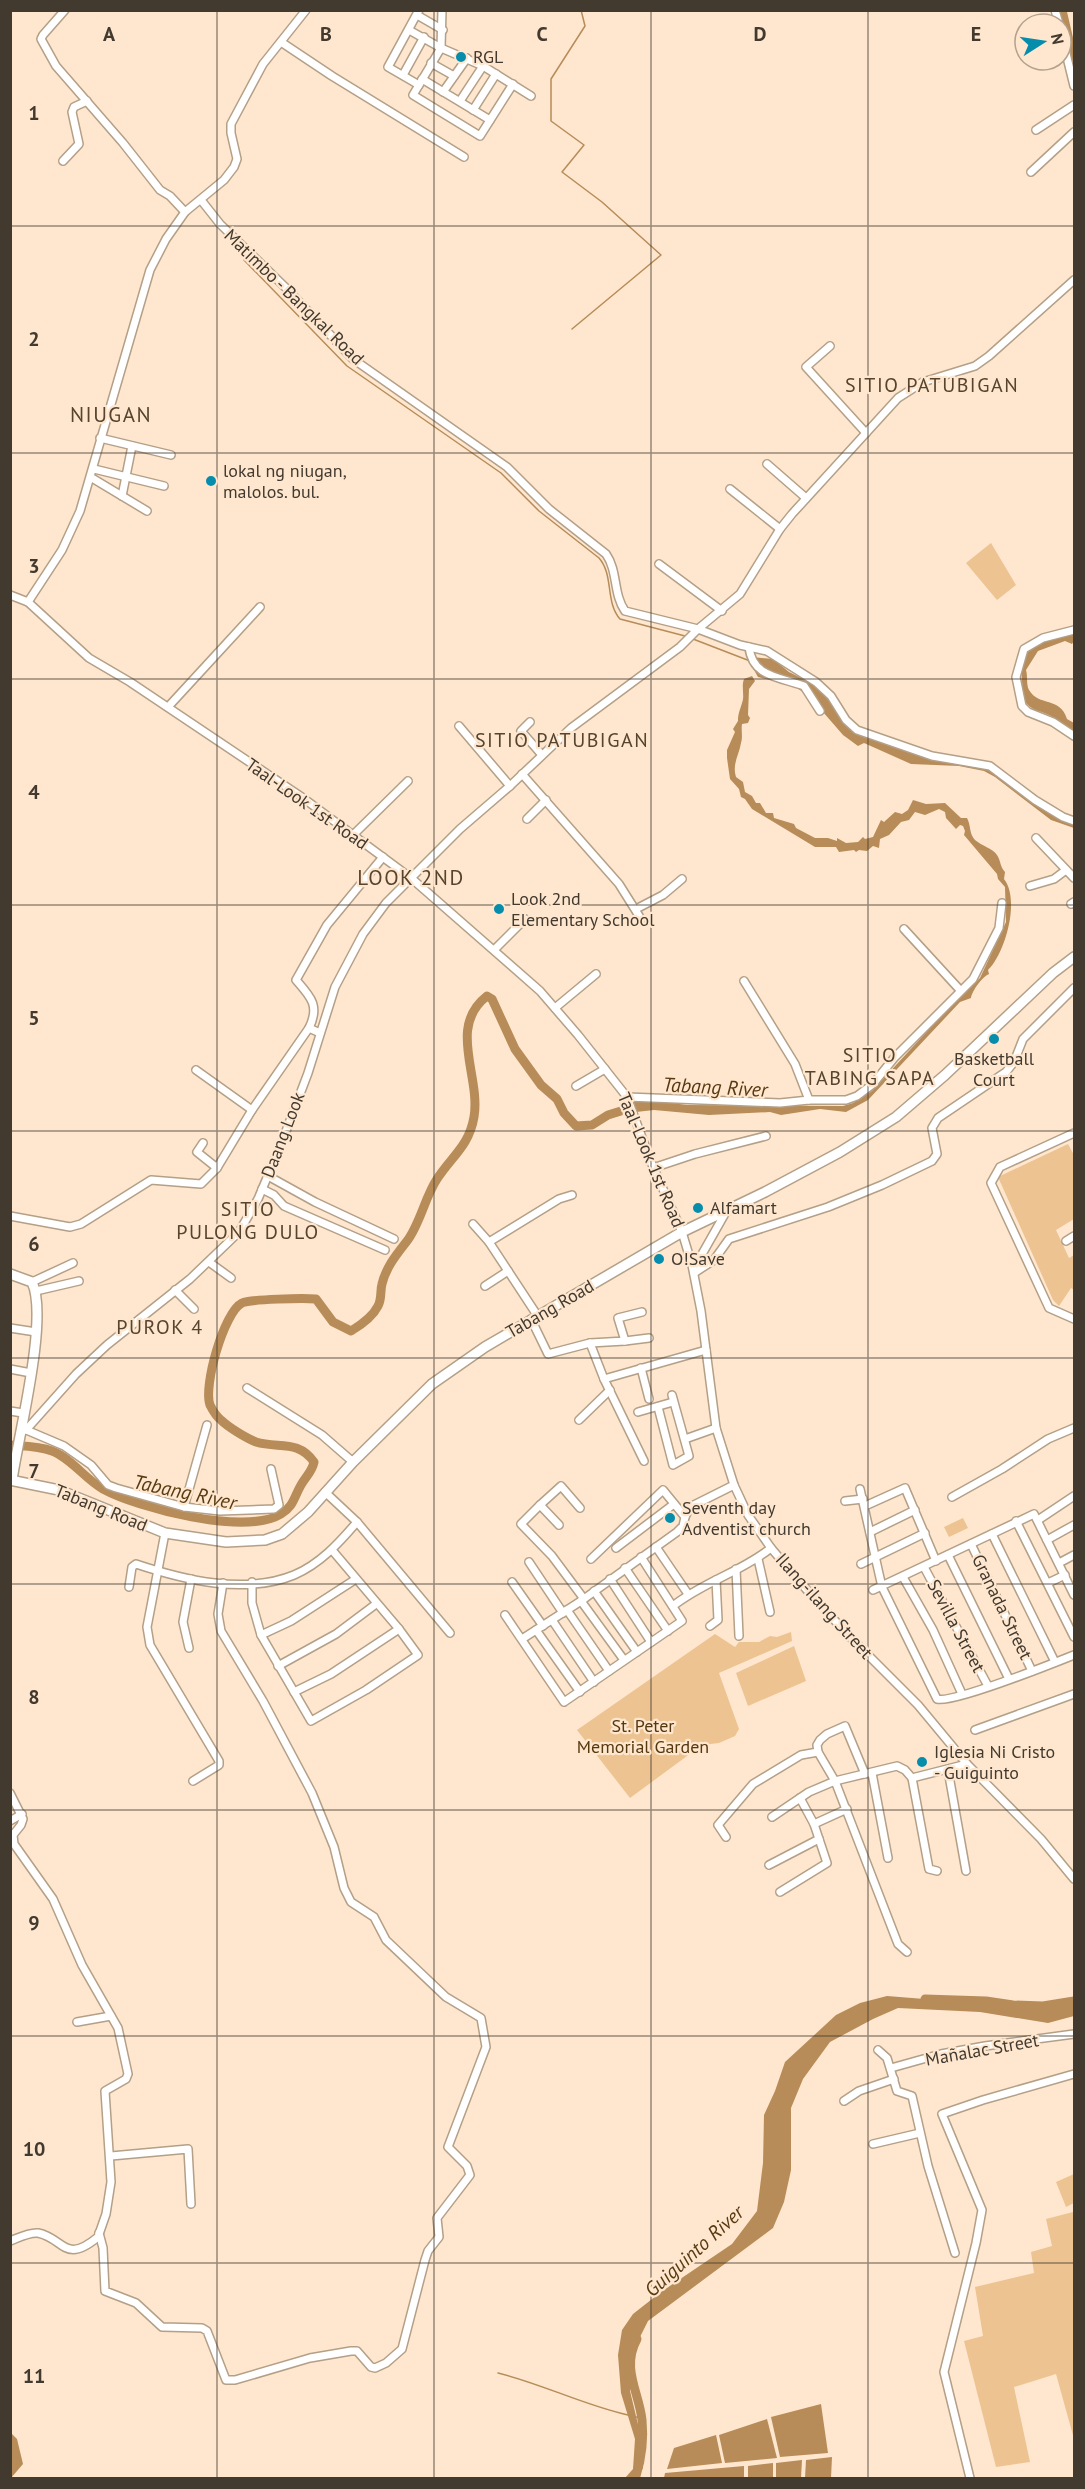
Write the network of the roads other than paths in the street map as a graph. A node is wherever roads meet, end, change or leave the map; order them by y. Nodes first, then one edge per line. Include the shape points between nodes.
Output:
1 (64, 10) edge
2 (306, 10) edge
3 (442, 10) edge
4 (418, 13) edge
5 (409, 30) junction
6 (443, 30) junction
7 (424, 37) junction
8 (281, 42) junction
9 (441, 48) junction
10 (467, 58) junction
11 (430, 63) junction
12 (483, 66) junction
13 (496, 74) junction
14 (403, 75) junction
15 (454, 76) junction
16 (420, 82) junction
17 (513, 84) junction
18 (443, 92) junction
19 (531, 96) dead end
20 (87, 101) junction
21 (460, 101) junction
22 (1074, 105) edge
23 (473, 110) junction
24 (490, 120) junction
25 (1036, 130) dead end
26 (1074, 132) edge
27 (464, 157) dead end
28 (63, 161) dead end
29 (1031, 172) dead end
30 (201, 200) junction
31 (185, 212) junction
32 (1074, 280) edge
33 (830, 346) dead end
34 (866, 433) junction
35 (100, 438) junction
36 (132, 446) junction
37 (171, 455) dead end
38 (767, 464) dead end
39 (94, 469) junction
40 (127, 477) junction
41 (92, 478) junction
42 (164, 486) dead end
43 (730, 489) dead end
44 (122, 496) junction
45 (806, 498) junction
46 (147, 511) dead end
47 (780, 529) junction
48 (659, 564) dead end
49 (10, 595) edge
50 (28, 602) junction
51 (260, 608) dead end
52 (722, 611) junction
53 (697, 630) junction
54 (1074, 630) edge
55 (749, 648) junction
56 (168, 707) junction
57 (820, 711) dead end
58 (530, 722) dead end
59 (459, 726) dead end
60 (1074, 736) edge
61 (542, 755) junction
62 (522, 774) junction
63 (408, 781) dead end
64 (510, 786) junction
65 (546, 800) junction
66 (527, 819) dead end
67 (1074, 821) edge
68 (352, 836) junction
69 (1036, 838) dead end
70 (383, 857) junction
71 (1066, 870) junction
72 (411, 878) junction
73 (1074, 878) edge
74 (682, 879) dead end
75 (1030, 886) dead end
76 (1002, 903) dead end
77 (636, 909) junction
78 (525, 919) dead end
79 (641, 919) dead end
80 (904, 929) dead end
81 (495, 949) junction
82 (1074, 957) edge
83 (596, 974) dead end
84 (744, 981) dead end
85 (1074, 988) edge
86 (960, 990) junction
87 (555, 1008) junction
88 (309, 1028) junction
89 (320, 1033) junction
90 (605, 1069) junction
91 (196, 1070) dead end
92 (576, 1086) dead end
93 (629, 1099) junction
94 (809, 1100) junction
95 (252, 1110) junction
96 (1074, 1133) edge
97 (766, 1136) dead end
98 (203, 1143) dead end
99 (217, 1168) junction
100 (653, 1168) junction
101 (268, 1176) junction
102 (262, 1190) junction
103 (572, 1196) dead end
104 (727, 1209) junction
105 (10, 1216) edge
106 (473, 1224) dead end
107 (682, 1232) junction
108 (1074, 1236) edge
109 (394, 1239) dead end
110 (1066, 1241) dead end
111 (489, 1242) junction
112 (385, 1250) dead end
113 (209, 1262) junction
114 (73, 1263) dead end
115 (693, 1269) junction
116 (508, 1271) junction
117 (10, 1274) edge
118 (231, 1278) dead end
119 (79, 1281) dead end
120 (485, 1286) dead end
121 (34, 1287) junction
122 (176, 1290) junction
123 (194, 1309) dead end
124 (642, 1312) dead end
125 (534, 1317) junction
126 (1074, 1319) edge
127 (10, 1328) edge
128 (36, 1332) junction
129 (648, 1338) dead end
130 (625, 1341) junction
131 (590, 1343) junction
132 (706, 1350) junction
133 (641, 1368) junction
134 (10, 1369) edge
135 (31, 1373) junction
136 (604, 1379) junction
137 (247, 1388) dead end
138 (610, 1390) junction
139 (649, 1399) dead end
140 (658, 1407) junction
141 (10, 1411) edge
142 (638, 1412) dead end
143 (23, 1413) junction
144 (579, 1420) dead end
145 (207, 1425) dead end
146 (716, 1428) junction
147 (1074, 1428) edge
148 (23, 1429) junction
149 (685, 1439) junction
150 (644, 1461) dead end
151 (353, 1462) junction
152 (271, 1469) dead end
153 (11, 1480) edge
154 (734, 1485) junction
155 (860, 1489) dead end
156 (325, 1492) junction
157 (1074, 1496) edge
158 (951, 1497) dead end
159 (845, 1501) dead end
160 (864, 1502) junction
161 (674, 1504) junction
162 (540, 1505) junction
163 (184, 1507) junction
164 (580, 1508) dead end
165 (915, 1510) junction
166 (685, 1517) junction
167 (1038, 1520) junction
168 (1016, 1521) junction
169 (357, 1522) junction
170 (559, 1525) dead end
171 (1074, 1525) edge
172 (870, 1532) junction
173 (165, 1533) junction
174 (925, 1533) junction
175 (992, 1534) junction
176 (1047, 1540) junction
177 (971, 1544) junction
178 (656, 1547) junction
179 (616, 1548) dead end
180 (771, 1548) junction
181 (332, 1550) junction
182 (948, 1555) junction
183 (1074, 1555) edge
184 (641, 1557) junction
185 (875, 1557) junction
186 (591, 1559) dead end
187 (758, 1559) junction
188 (936, 1561) junction
189 (529, 1562) dead end
190 (1059, 1563) junction
191 (861, 1564) dead end
192 (924, 1567) junction
193 (625, 1568) junction
194 (736, 1569) junction
195 (157, 1571) junction
196 (1065, 1575) junction
197 (903, 1577) junction
198 (191, 1579) junction
199 (356, 1579) junction
200 (610, 1579) junction
201 (716, 1580) junction
202 (252, 1582) junction
203 (512, 1582) dead end
204 (223, 1583) junction
205 (1048, 1583) junction
206 (129, 1587) dead end
207 (882, 1587) junction
208 (873, 1590) dead end
209 (594, 1591) junction
210 (688, 1594) junction
211 (1074, 1595) edge
212 (583, 1600) junction
213 (376, 1604) junction
214 (673, 1606) junction
215 (565, 1612) junction
216 (770, 1612) dead end
217 (505, 1615) dead end
218 (552, 1620) junction
219 (543, 1626) junction
220 (710, 1626) dead end
221 (399, 1629) junction
222 (536, 1630) junction
223 (668, 1631) junction
224 (450, 1633) dead end
225 (261, 1635) junction
226 (739, 1636) dead end
227 (1074, 1637) edge
228 (522, 1639) junction
229 (651, 1642) junction
230 (189, 1648) dead end
231 (637, 1652) junction
232 (1074, 1655) edge
233 (624, 1660) junction
234 (1055, 1662) junction
235 (278, 1666) junction
236 (609, 1671) junction
237 (1032, 1671) junction
238 (1009, 1679) junction
239 (594, 1682) junction
240 (988, 1686) junction
241 (294, 1692) junction
242 (580, 1692) junction
243 (962, 1694) junction
244 (1074, 1694) edge
245 (975, 1730) dead end
246 (818, 1752) junction
247 (967, 1764) junction
248 (948, 1770) junction
249 (869, 1773) junction
250 (912, 1778) junction
251 (193, 1781) dead end
252 (835, 1781) junction
253 (10, 1793) edge
254 (800, 1798) junction
255 (847, 1809) junction
256 (22, 1814) junction
257 (772, 1817) dead end
258 (10, 1821) edge
259 (814, 1824) junction
260 (726, 1837) dead end
261 (819, 1839) junction
262 (888, 1858) dead end
263 (769, 1865) dead end
264 (937, 1871) dead end
265 (966, 1871) dead end
266 (1074, 1879) edge
267 (780, 1892) dead end
268 (907, 1952) dead end
269 (111, 2016) junction
270 (76, 2022) dead end
271 (1074, 2034) edge
272 (878, 2050) dead end
273 (891, 2068) junction
274 (1074, 2074) edge
275 (894, 2079) junction
276 (843, 2101) dead end
277 (920, 2133) junction
278 (873, 2144) dead end
279 (111, 2156) junction
280 (191, 2204) dead end
281 (99, 2233) junction
282 (10, 2241) edge
283 (955, 2253) dead end
284 (970, 2478) edge

1 - 20 street via 41,39 56,66
2 - 8 street
3 - 6 street
4 - 5 street
4 - 6 street
5 - 7 street
5 - 14 street via 388,67
6 - 9 street
7 - 9 street
7 - 14 street
8 - 27 street
8 - 30 street via 263,64 231,124 237,159 234,167
9 - 10 street
9 - 11 street
10 - 12 street
10 - 15 street
11 - 15 street
11 - 16 street
12 - 13 street
12 - 21 street
13 - 17 street
13 - 23 street
14 - 16 street
15 - 18 street
16 - 18 street
16 - 24 street via 413,94 480,136
17 - 19 street
17 - 24 street
18 - 21 street
20 - 28 street via 74,107 79,144
20 - 31 street via 160,190
21 - 23 street
22 - 25 street
23 - 24 street
26 - 29 street
30 - 31 street
30 - 53 street, Matimbo - Bangkal Road via 353,359 507,467 549,509 606,554 613,563 625,611
31 - 35 street via 150,270
32 - 34 street via 989,356 975,366 923,382 910,390
33 - 34 street via 806,367
34 - 45 street
35 - 36 street
35 - 39 street
36 - 37 street
36 - 40 street
38 - 45 street
39 - 40 street
39 - 41 street
40 - 42 street
40 - 44 street
41 - 44 street
41 - 50 street via 62,550
43 - 47 street
44 - 46 street
45 - 47 street
47 - 52 street via 740,594
48 - 52 street
49 - 50 street, Taal-Look 1st Road
50 - 56 street, Taal-Look 1st Road via 89,658
51 - 56 street
52 - 53 street
53 - 55 street
53 - 61 street, Daang Look
54 - 60 street via 1043,638 1024,649 1016,677 1022,706
55 - 57 street via 755,667 804,686
55 - 67 street via 781,657 816,682 857,730 932,756 990,766 1035,800
56 - 68 street, Taal-Look 1st Road
58 - 61 street via 521,731
59 - 64 street
61 - 62 street, Daang Look
62 - 64 street, Daang Look
62 - 65 street
63 - 68 street
64 - 72 street, Daang Look
65 - 66 street
65 - 77 street
68 - 70 street, Taal-Look 1st Road
69 - 71 street
70 - 72 street, Taal-Look 1st Road
70 - 88 street via 327,925 296,981 314,1005
71 - 73 street
71 - 75 street via 1054,879
72 - 81 street, Taal-Look 1st Road
72 - 89 street, Daang Look via 363,934 335,987
74 - 77 street via 663,895
76 - 86 street via 993,942 973,979
77 - 79 street
78 - 81 street
80 - 86 street
81 - 87 street, Taal-Look 1st Road
82 - 104 main road, Tabang Road via 896,1117 840,1152
83 - 87 street
84 - 94 street via 795,1064
85 - 115 street via 1023,1039 1006,1072 938,1118 932,1128 936,1154 932,1161 828,1207 729,1239 714,1260
86 - 94 street via 873,1084 857,1096 846,1100
87 - 90 street, Taal-Look 1st Road
88 - 89 street
88 - 95 street
89 - 101 street, Daang Look
90 - 92 street
90 - 93 street, Taal-Look 1st Road
91 - 95 street
93 - 94 street via 780,1103
93 - 100 street, Taal-Look 1st Road
95 - 99 street
96 - 126 street via 1000,1167 992,1183 1049,1308
97 - 100 street
98 - 99 street via 197,1152
99 - 105 street via 201,1184 151,1180 70,1227
100 - 107 street, Taal-Look 1st Road
101 - 102 street, Daang Look
101 - 109 street
102 - 112 street via 274,1195 284,1206
102 - 113 street, Daang Look via 239,1232
103 - 111 street via 560,1199
104 - 107 main road, Tabang Road
104 - 115 street
106 - 111 street
107 - 115 street, Taal-Look 1st Road
107 - 125 main road, Tabang Road
108 - 110 street
111 - 116 street
113 - 118 street
113 - 122 street, Daang Look
114 - 121 street
115 - 132 street, Ilang-ilang Street
116 - 120 street
116 - 125 street
117 - 121 main road
119 - 121 street
121 - 128 main road
122 - 123 street
122 - 148 street, Daang Look via 91,1359
124 - 130 street via 618,1318
125 - 131 street via 548,1354
125 - 151 main road, Tabang Road via 426,1388
127 - 128 street
128 - 135 main road
129 - 130 street
130 - 131 street
131 - 136 street
132 - 133 street
132 - 146 street, Ilang-ilang Street
133 - 136 street
133 - 139 street
134 - 135 street
135 - 143 main road
136 - 138 street
137 - 151 street via 322,1435
138 - 144 street
138 - 150 street
140 - 142 street
140 - 149 street via 673,1399
140 - 149 street via 673,1465 689,1456
141 - 143 street
143 - 148 main road
145 - 163 street
146 - 149 street
146 - 154 street, Ilang-ilang Street
147 - 158 street via 1048,1439
148 - 153 main road
148 - 163 street via 64,1446 91,1465 108,1485
151 - 156 main road, Tabang Road
152 - 163 street via 279,1504 274,1509 220,1511
153 - 173 main road, Tabang Road via 59,1490
154 - 166 street via 690,1507
154 - 180 street, Ilang-ilang Street via 748,1515
155 - 160 street
156 - 169 street
156 - 173 main road, Tabang Road via 296,1524 265,1539 226,1542
157 - 167 street
159 - 160 street
160 - 165 street via 905,1488
160 - 172 street
161 - 166 street
161 - 179 street
161 - 186 street via 663,1490
162 - 164 street via 563,1484
162 - 170 street
162 - 212 street via 521,1524 552,1556
165 - 172 street
165 - 174 street
166 - 178 street via 683,1526
167 - 168 street via 1034,1514
167 - 176 street
168 - 175 street
168 - 205 street
169 - 181 street
169 - 224 street
171 - 176 street
172 - 185 street
173 - 195 street
174 - 185 street
174 - 188 street
175 - 177 street
175 - 234 street
176 - 190 street
177 - 182 street
177 - 237 street, Granada Street
178 - 184 street
178 - 210 street
180 - 187 street
180 - 247 street, Ilang-ilang Street via 849,1636 918,1705
181 - 199 street
181 - 202 street via 293,1575
182 - 188 street
182 - 238 street
183 - 190 street
184 - 193 street
184 - 214 street
185 - 191 street
185 - 207 street
187 - 194 street
187 - 216 street
188 - 192 street
189 - 215 street
190 - 196 street
192 - 197 street
192 - 240 street, Sevilla Street
193 - 200 street
193 - 223 street
194 - 201 street
194 - 226 street
195 - 198 street
195 - 206 street via 134,1565
195 - 251 street via 147,1627 150,1645 219,1761 219,1765
196 - 205 street
196 - 211 street
197 - 207 street
197 - 243 street
198 - 204 street
198 - 230 street via 183,1622
199 - 213 street
199 - 225 street via 291,1621
200 - 209 street
200 - 229 street
201 - 210 street
201 - 220 street via 718,1620
202 - 204 street
202 - 225 street via 252,1603
203 - 219 street
204 - 281 street via 221,1631 312,1793 351,1902 374,1917 386,1940 446,1997 481,2018 486,2048 448,2147 467,2166 470,2175 437,2218 439,2237 424,2260 402,2349 376,2368 357,2351 351,2351 226,2380 207,2331 162,2327 136,2303 105,2291 104,2248
205 - 227 street
207 - 208 street
207 - 243 street via 937,1699
209 - 212 street
209 - 231 street
210 - 214 street
212 - 215 street
212 - 233 street
213 - 221 street
213 - 235 street via 336,1634
214 - 223 street via 682,1621
215 - 218 street
215 - 236 street
217 - 228 street
218 - 219 street
218 - 239 street
219 - 222 street
221 - 241 street via 331,1674
221 - 241 street via 418,1655 348,1701 311,1721
222 - 228 street
222 - 242 street
223 - 229 street
225 - 235 street
228 - 242 street via 564,1702
229 - 231 street
231 - 233 street
232 - 234 street
233 - 236 street
234 - 237 street
235 - 241 street
236 - 239 street
237 - 238 street
238 - 240 street
239 - 242 street
240 - 243 street
244 - 245 street
246 - 249 street via 820,1740 845,1726
246 - 252 street
246 - 260 street via 801,1755 748,1787 718,1825
247 - 248 street
247 - 266 street, Ilang-ilang Street via 1041,1839
248 - 250 street
248 - 265 street
249 - 250 street via 897,1766
249 - 252 street
249 - 262 street
250 - 264 street via 928,1869
252 - 254 street
252 - 255 street
253 - 256 street
254 - 257 street
254 - 259 street
255 - 259 street
255 - 268 street via 898,1944
256 - 258 street
256 - 269 street via 22,1822 13,1835 14,1844 53,1899 82,1965
259 - 261 street
261 - 263 street
261 - 267 street via 827,1865
269 - 270 street
269 - 279 street via 118,2028 128,2074 105,2091
271 - 273 street, Mañalac Street via 941,2054
272 - 273 street
273 - 275 street
274 - 284 street via 942,2114 982,2210 944,2372
275 - 276 street
275 - 277 street via 897,2091 912,2096
277 - 278 street
277 - 283 street
279 - 280 street via 188,2150
279 - 281 street via 109,2200
281 - 282 street via 96,2239 70,2250 39,2234

